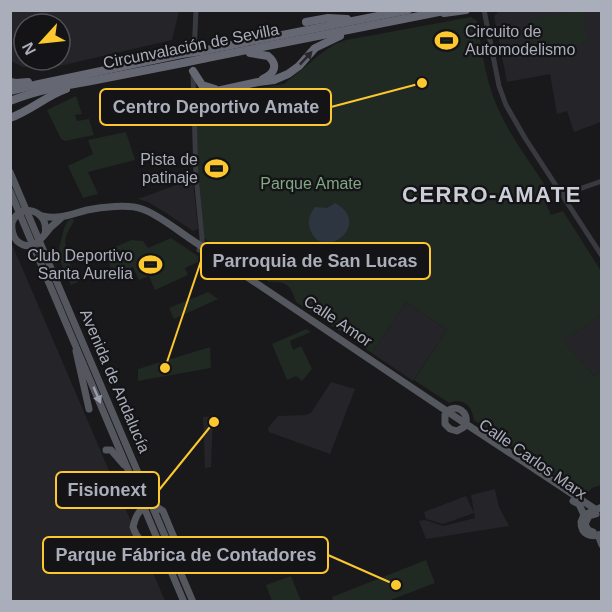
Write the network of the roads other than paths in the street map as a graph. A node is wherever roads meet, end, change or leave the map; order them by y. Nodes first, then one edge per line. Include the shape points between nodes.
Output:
1 (196, 10) edge
2 (408, 10) edge
3 (450, 10) edge
4 (466, 10) edge
5 (484, 10) edge
6 (432, 14) junction
7 (363, 19) junction
8 (306, 22) dead end
9 (354, 29) junction
10 (234, 52) junction
11 (199, 55) junction
12 (182, 59) junction
13 (120, 66) junction
14 (193, 71) joint
15 (89, 81) junction
16 (10, 82) edge
17 (258, 82) junction
18 (198, 89) junction
19 (10, 91) edge
20 (10, 101) edge
21 (194, 106) joint
22 (10, 120) edge
23 (10, 172) edge
24 (602, 181) edge
25 (10, 191) edge
26 (562, 195) junction
27 (23, 212) junction
28 (42, 216) junction
29 (61, 218) junction
30 (45, 234) junction
31 (37, 243) junction
32 (200, 248) junction
33 (602, 256) edge
34 (72, 334) junction
35 (89, 409) dead end
36 (446, 413) junction
37 (465, 426) junction
38 (106, 450) dead end
39 (130, 473) junction
40 (152, 504) junction
41 (144, 506) junction
42 (599, 509) edge
43 (584, 515) junction
44 (600, 533) edge
45 (169, 543) junction
46 (602, 545) edge
47 (161, 546) junction
48 (184, 602) edge
49 (193, 602) edge

1 - 11 street
2 - 7 highway, Circunvalación de Sevilla
3 - 6 highway, Circunvalación de Sevilla
4 - 6 highway
5 - 26 street via 503,98
6 - 9 highway, Circunvalación de Sevilla
7 - 8 highway
7 - 11 highway, Circunvalación de Sevilla
9 - 10 highway, Circunvalación de Sevilla
17 -> 9 highway via 288,74 315,48
10 - 11 highway, Circunvalación de Sevilla
10 - 17 highway via 258,53 272,59 275,67 271,75
11 - 12 highway, Circunvalación de Sevilla, bridge
11 - 14 street
12 - 13 highway, Circunvalación de Sevilla
12 - 15 highway, Circunvalación de Sevilla
13 - 16 highway via 26,83
13 - 19 highway, Circunvalación de Sevilla
14 - 18 highway
15 - 20 highway, Circunvalación de Sevilla
15 - 22 highway via 57,92
17 - 18 highway
18 - 21 highway
21 - 32 street
23 - 27 main road, Avenida de Andalucía
24 - 26 street
25 - 27 main road, Avenida de Andalucía
26 - 33 street
27 - 28 main road, Calle Amor
27 - 31 main road, Avenida de Andalucía
27 - 31 main road via 12,222 12,231 23,244
28 - 29 main road, Calle Amor
28 - 30 main road
29 - 30 main road, Calle Amor
29 - 32 main road, Calle Amor via 96,208 125,206
30 - 31 main road, Calle Amor
31 - 34 main road, Avenida de Andalucía
31 - 40 main road, Avenida de Andalucía
32 - 36 main road, Calle Amor
34 - 35 main road
34 -> 39 main road, Avenida de Andalucía
36 - 37 main road, Calle Amor
36 - 37 main road via 454,408 462,410
37 - 42 main road, Calle Carlos Marx
37 - 43 main road, Calle Carlos Marx via 579,504
38 - 39 main road via 117,455
39 - 41 main road, Avenida de Andalucía
40 - 41 main road
40 - 45 main road, Avenida de Andalucía via 164,514 175,540
41 - 47 main road, Avenida de Andalucía
41 - 47 main road via 135,518 135,533 143,544
42 - 43 main road
42 - 44 main road via 585,524 591,532
43 - 44 main road, Calle Carlos Marx via 583,531 590,536
44 - 46 main road
45 - 47 main road
45 - 49 main road
47 - 48 main road, Avenida de Andalucía

